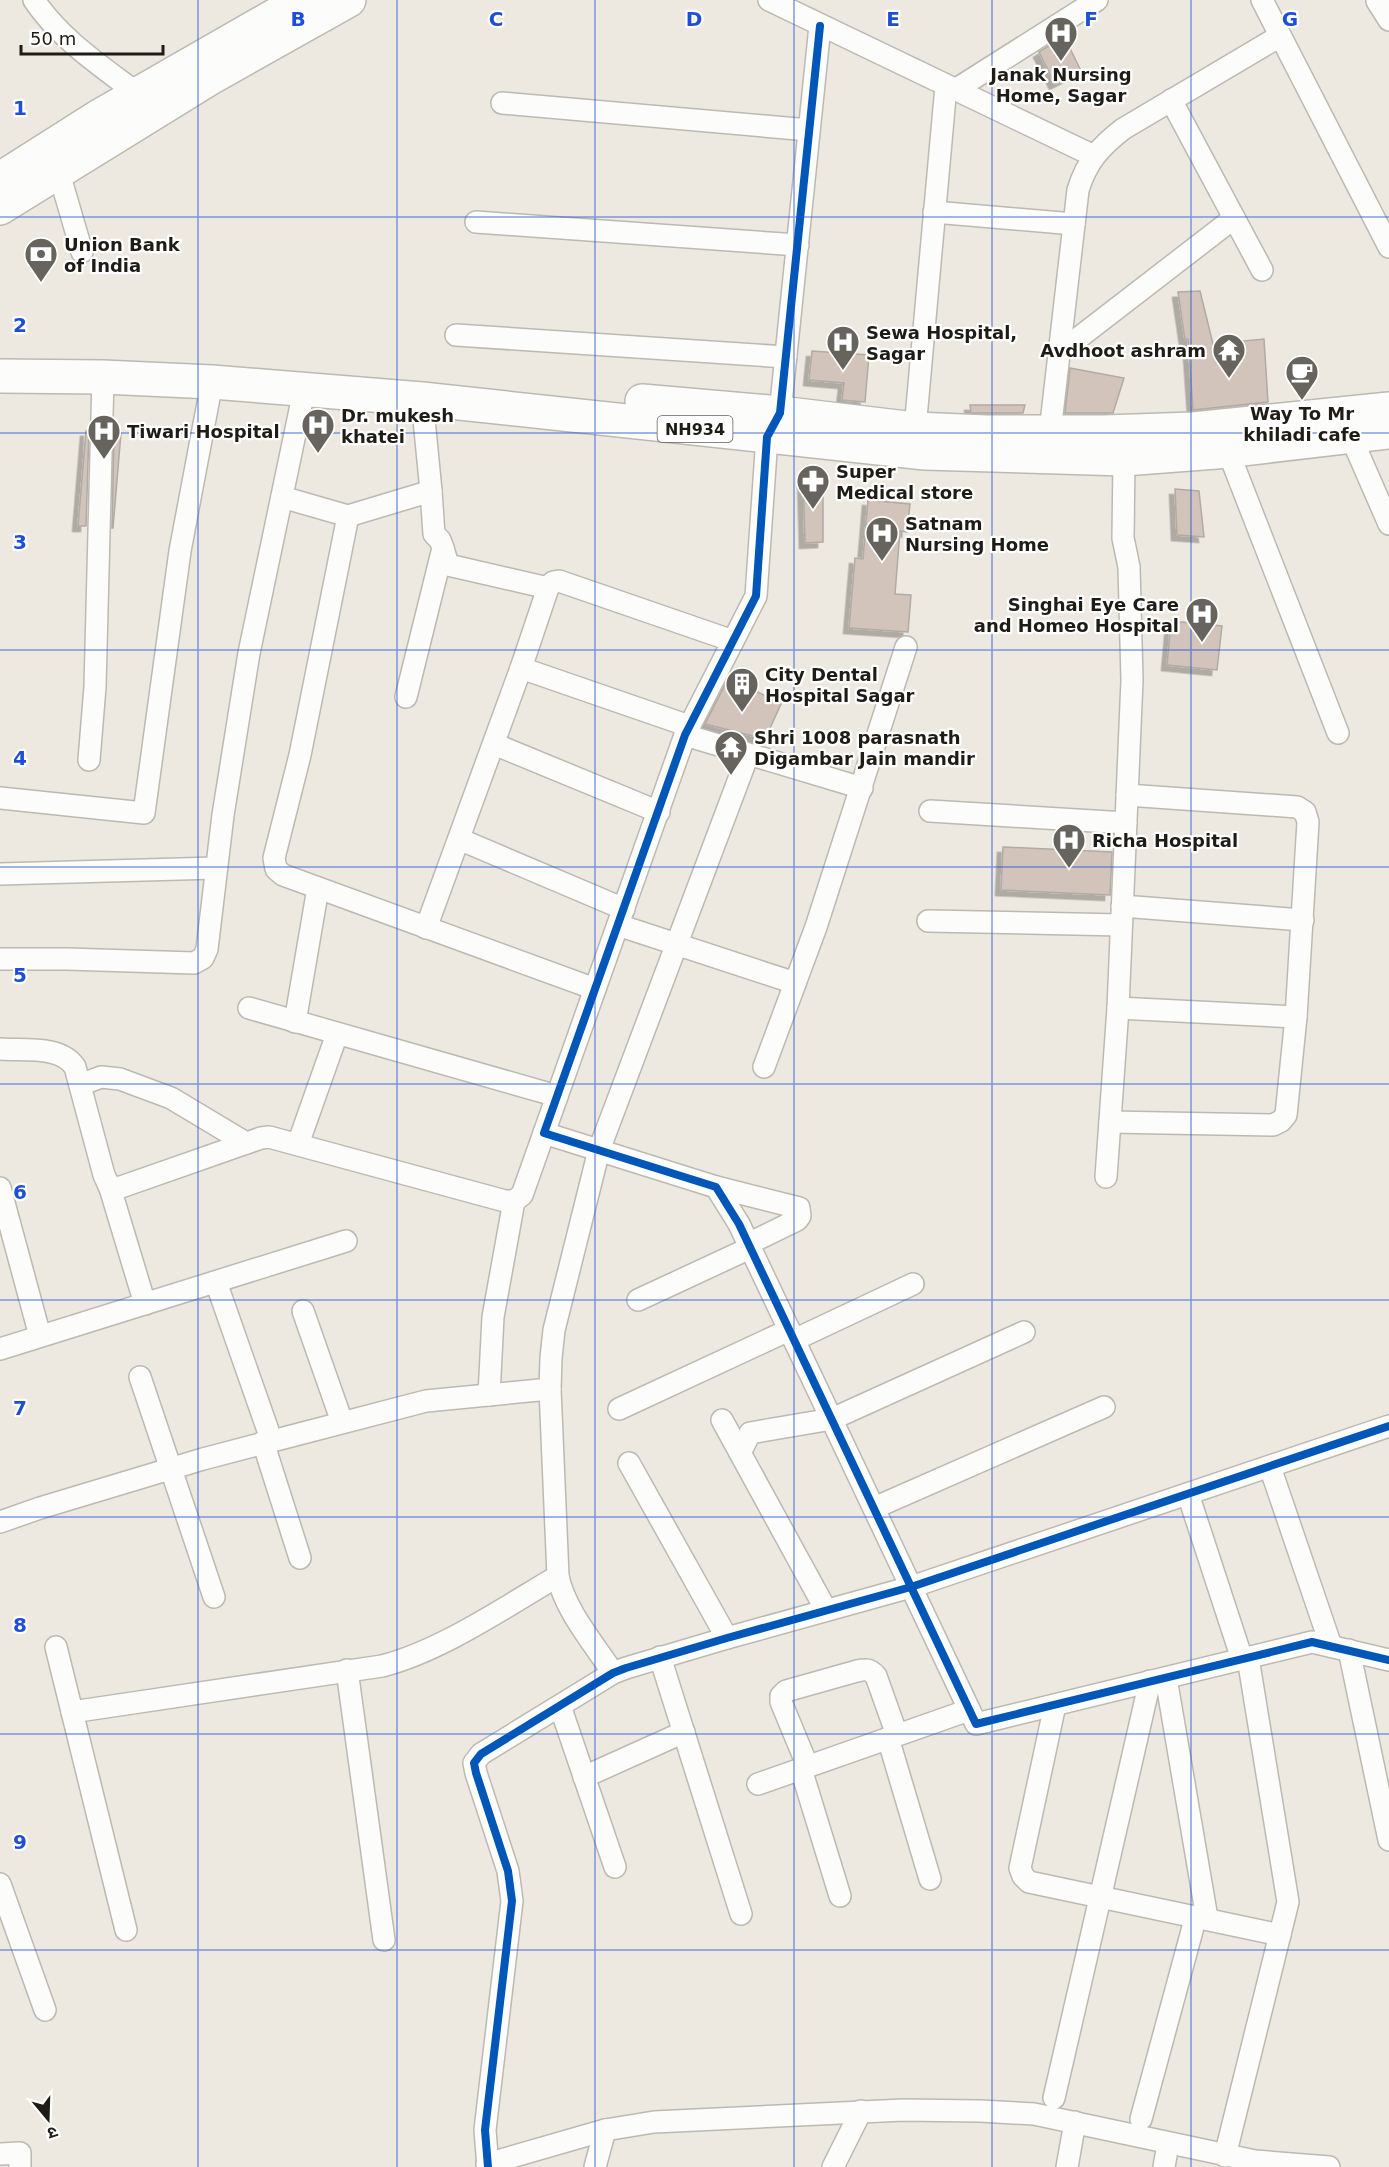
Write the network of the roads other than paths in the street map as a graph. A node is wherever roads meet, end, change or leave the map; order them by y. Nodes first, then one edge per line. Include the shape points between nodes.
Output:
1 (34, 0) edge
2 (302, 0) edge
3 (349, 0) edge
4 (769, 0) edge
5 (1097, 0) edge
6 (1262, 0) edge
7 (1377, 1) edge
8 (1389, 20) edge
9 (820, 26) junction
10 (1280, 36) junction
11 (950, 88) junction
12 (138, 94) junction
13 (1171, 100) junction
14 (502, 103) dead end
15 (809, 130) junction
16 (1094, 156) junction
17 (59, 173) junction
18 (0, 179) edge
19 (0, 208) edge
20 (934, 212) junction
21 (1234, 218) junction
22 (476, 222) dead end
23 (1074, 224) junction
24 (798, 245) junction
25 (1389, 247) edge
26 (82, 252) dead end
27 (1262, 270) dead end
28 (456, 335) dead end
29 (1059, 353) junction
30 (786, 357) junction
31 (0, 358) edge
32 (0, 376) edge
33 (103, 377) junction
34 (212, 382) junction
35 (304, 391) junction
36 (422, 399) junction
37 (1389, 409) edge
38 (774, 425) junction
39 (915, 429) junction
40 (1050, 432) junction
41 (1389, 432) edge
42 (1351, 436) junction
43 (1228, 451) junction
44 (1124, 459) junction
45 (431, 491) junction
46 (282, 497) junction
47 (348, 516) junction
48 (1389, 524) edge
49 (443, 548) junction
50 (548, 588) junction
51 (733, 640) junction
52 (906, 647) dead end
53 (521, 668) junction
54 (406, 697) dead end
55 (687, 731) junction
56 (1338, 733) dead end
57 (494, 744) junction
58 (748, 755) junction
59 (89, 760) dead end
60 (862, 788) junction
61 (1127, 795) junction
62 (0, 798) edge
63 (930, 811) dead end
64 (659, 812) junction
65 (1126, 823) junction
66 (459, 839) junction
67 (216, 868) junction
68 (0, 874) edge
69 (318, 888) junction
70 (1122, 915) junction
71 (621, 917) junction
72 (1303, 920) junction
73 (928, 921) dead end
74 (426, 927) junction
75 (676, 944) junction
76 (0, 959) edge
77 (795, 983) junction
78 (595, 989) junction
79 (249, 1008) dead end
80 (1118, 1008) junction
81 (1296, 1017) junction
82 (295, 1022) junction
83 (337, 1034) junction
84 (0, 1049) edge
85 (765, 1067) dead end
86 (80, 1085) junction
87 (557, 1096) junction
88 (1110, 1122) junction
89 (544, 1132) junction
90 (246, 1143) junction
91 (298, 1144) junction
92 (599, 1150) junction
93 (1106, 1177) dead end
94 (716, 1186) junction
95 (0, 1188) edge
96 (110, 1188) junction
97 (514, 1201) junction
98 (346, 1241) dead end
99 (749, 1246) junction
100 (216, 1282) junction
101 (913, 1284) dead end
102 (638, 1300) dead end
103 (145, 1304) junction
104 (303, 1311) dead end
105 (1024, 1332) dead end
106 (792, 1335) junction
107 (40, 1336) junction
108 (0, 1349) edge
109 (140, 1377) dead end
110 (550, 1389) junction
111 (489, 1395) junction
112 (1104, 1407) dead end
113 (619, 1409) dead end
114 (832, 1419) junction
115 (722, 1420) dead end
116 (342, 1422) junction
117 (1389, 1426) edge
118 (267, 1441) junction
119 (740, 1453) junction
120 (629, 1463) dead end
121 (1270, 1467) junction
122 (170, 1468) junction
123 (1188, 1494) junction
124 (874, 1508) junction
125 (0, 1522) edge
126 (300, 1558) dead end
127 (558, 1576) junction
128 (911, 1587) junction
129 (214, 1597) dead end
130 (826, 1610) junction
131 (727, 1638) junction
132 (56, 1647) dead end
133 (1340, 1648) junction
134 (660, 1657) junction
135 (1245, 1658) junction
136 (1389, 1660) edge
137 (347, 1670) junction
138 (613, 1673) junction
139 (1158, 1679) junction
140 (1055, 1705) junction
141 (560, 1706) junction
142 (969, 1710) junction
143 (72, 1712) junction
144 (684, 1732) junction
145 (893, 1736) junction
146 (804, 1768) junction
147 (584, 1777) junction
148 (758, 1784) dead end
149 (1389, 1840) edge
150 (615, 1867) dead end
151 (930, 1879) dead end
152 (0, 1884) edge
153 (840, 1896) dead end
154 (1102, 1896) junction
155 (741, 1914) dead end
156 (1202, 1917) junction
157 (126, 1930) dead end
158 (1280, 1935) junction
159 (384, 1940) dead end
160 (45, 2010) dead end
161 (1054, 2098) dead end
162 (861, 2111) junction
163 (1141, 2119) dead end
164 (1075, 2122) junction
165 (606, 2130) junction
166 (1168, 2144) junction
167 (0, 2154) edge
168 (1225, 2156) junction
169 (488, 2165) edge
170 (20, 2167) edge
171 (595, 2167) edge
172 (833, 2167) edge
173 (1067, 2167) edge
174 (1164, 2167) edge
175 (1329, 2167) edge

1 - 12 street via 74,45
2 - 12 main road
3 - 17 main road via 212,77
4 - 9 street
5 - 11 street
6 - 10 street
7 - 8 street
9 - 11 street
9 - 15 street
10 - 13 street
10 - 25 street
11 - 16 street
11 - 20 street
12 - 18 main road
13 - 16 street via 1123,129
13 - 21 street
14 - 15 street
15 - 24 street
16 - 23 street via 1083,172
17 - 19 main road
17 - 26 street
20 - 23 street
20 - 39 street
21 - 27 street
21 - 29 street
22 - 24 street
23 - 29 street
24 - 30 street
28 - 30 street
29 - 40 street
30 - 38 street
31 - 38 main road, NH934 via 290,370
32 - 33 main road, NH934
33 - 34 main road, NH934
33 - 59 street via 95,687
34 - 35 main road, NH934
34 - 62 street via 180,551 144,813
35 - 36 main road, NH934
35 - 46 street
36 - 38 main road, NH934
36 - 45 street
37 - 40 main road, NH934 via 1193,429
38 - 39 main road, NH934
38 - 44 main road, NH934 via 925,453
38 - 51 street via 756,596
39 - 40 main road, NH934
41 - 42 main road, NH934
42 - 43 main road, NH934
42 - 48 street
43 - 44 main road, NH934
43 - 56 street
44 - 61 street via 1123,538 1129,567 1132,680
45 - 47 street
45 - 49 street via 434,534
46 - 47 street
46 - 67 street via 249,653
47 - 69 street via 300,755 274,858 276,869 283,875
49 - 50 street via 448,565
49 - 54 street
50 - 51 street via 560,581
50 - 53 street
51 - 55 street
52 - 60 street
53 - 55 street
53 - 57 street
55 - 58 street
55 - 64 street
57 - 64 street
57 - 66 street
58 - 60 street
58 - 75 street
60 - 77 street
61 - 65 street
61 - 72 street via 1297,807 1305,812 1308,822
63 - 65 street
64 - 71 street
65 - 70 street
66 - 71 street
66 - 74 street
67 - 68 street
67 - 76 street via 207,949 203,958 194,963
69 - 74 street
69 - 82 street
70 - 72 street
70 - 73 street
70 - 80 street
71 - 75 street
71 - 78 street
72 - 81 street
74 - 78 street
75 - 77 street
75 - 92 street
77 - 85 street
78 - 87 street
79 - 82 street
80 - 81 street
80 - 88 street
81 - 88 street via 1286,1115 1281,1121 1273,1125
82 - 83 street
83 - 87 street
83 - 91 street
84 - 86 street via 57,1053 69,1058
86 - 90 street via 101,1077 120,1079 171,1098
86 - 96 street
87 - 89 street
88 - 93 street
89 - 92 street
89 - 97 street via 522,1195
90 - 91 street via 269,1137
90 - 96 street
91 - 97 street
92 - 94 street
92 - 110 street via 554,1329
94 - 99 street
94 - 99 street via 799,1208 797,1220
95 - 107 street
96 - 103 street
97 - 111 street via 493,1317
98 - 100 street
99 - 102 street
99 - 106 street
100 - 103 street
100 - 118 street
101 - 106 street
103 - 107 street
104 - 116 street
105 - 114 street
106 - 113 street
106 - 114 street
107 - 108 street
109 - 122 street
110 - 111 street
110 - 127 street
111 - 116 street via 426,1401
112 - 124 street
114 - 119 street via 750,1433
114 - 124 street
115 - 119 street
116 - 118 street
117 - 121 street
118 - 122 street
118 - 126 street
119 - 130 street
120 - 131 street
121 - 123 street
121 - 133 street
122 - 125 street
122 - 129 street
123 - 128 street
123 - 135 street
124 - 128 street
127 - 137 street via 433,1647 382,1666
127 - 138 street via 567,1602
128 - 130 street
128 - 142 street
130 - 131 street
131 - 134 street
132 - 143 street
133 - 135 street via 1312,1642
133 - 136 street
133 - 149 street
134 - 138 street
134 - 144 street
135 - 139 street
135 - 158 street via 1287,1888 1287,1913
137 - 143 street
137 - 159 street
138 - 141 street
139 - 140 street
139 - 154 street
139 - 156 street
140 - 142 street via 976,1724
140 - 154 street via 1020,1868 1029,1882
141 - 147 street
141 - 169 street via 481,1754 474,1763 508,1871 512,1901 485,2130
142 - 145 street
143 - 157 street
144 - 147 street
144 - 155 street
145 - 146 street
145 - 146 street via 872,1671 857,1671 786,1691 781,1702
145 - 151 street
146 - 148 street
146 - 153 street
147 - 150 street
152 - 160 street
154 - 156 street
154 - 161 street
156 - 158 street
156 - 163 street
158 - 168 street
162 - 164 street via 980,2111 1034,2114
162 - 165 street via 654,2122
162 - 172 street
164 - 166 street
164 - 173 street
165 - 169 street
165 - 171 street
166 - 168 street
166 - 174 street
167 - 170 street via 20,2153
168 - 175 street

